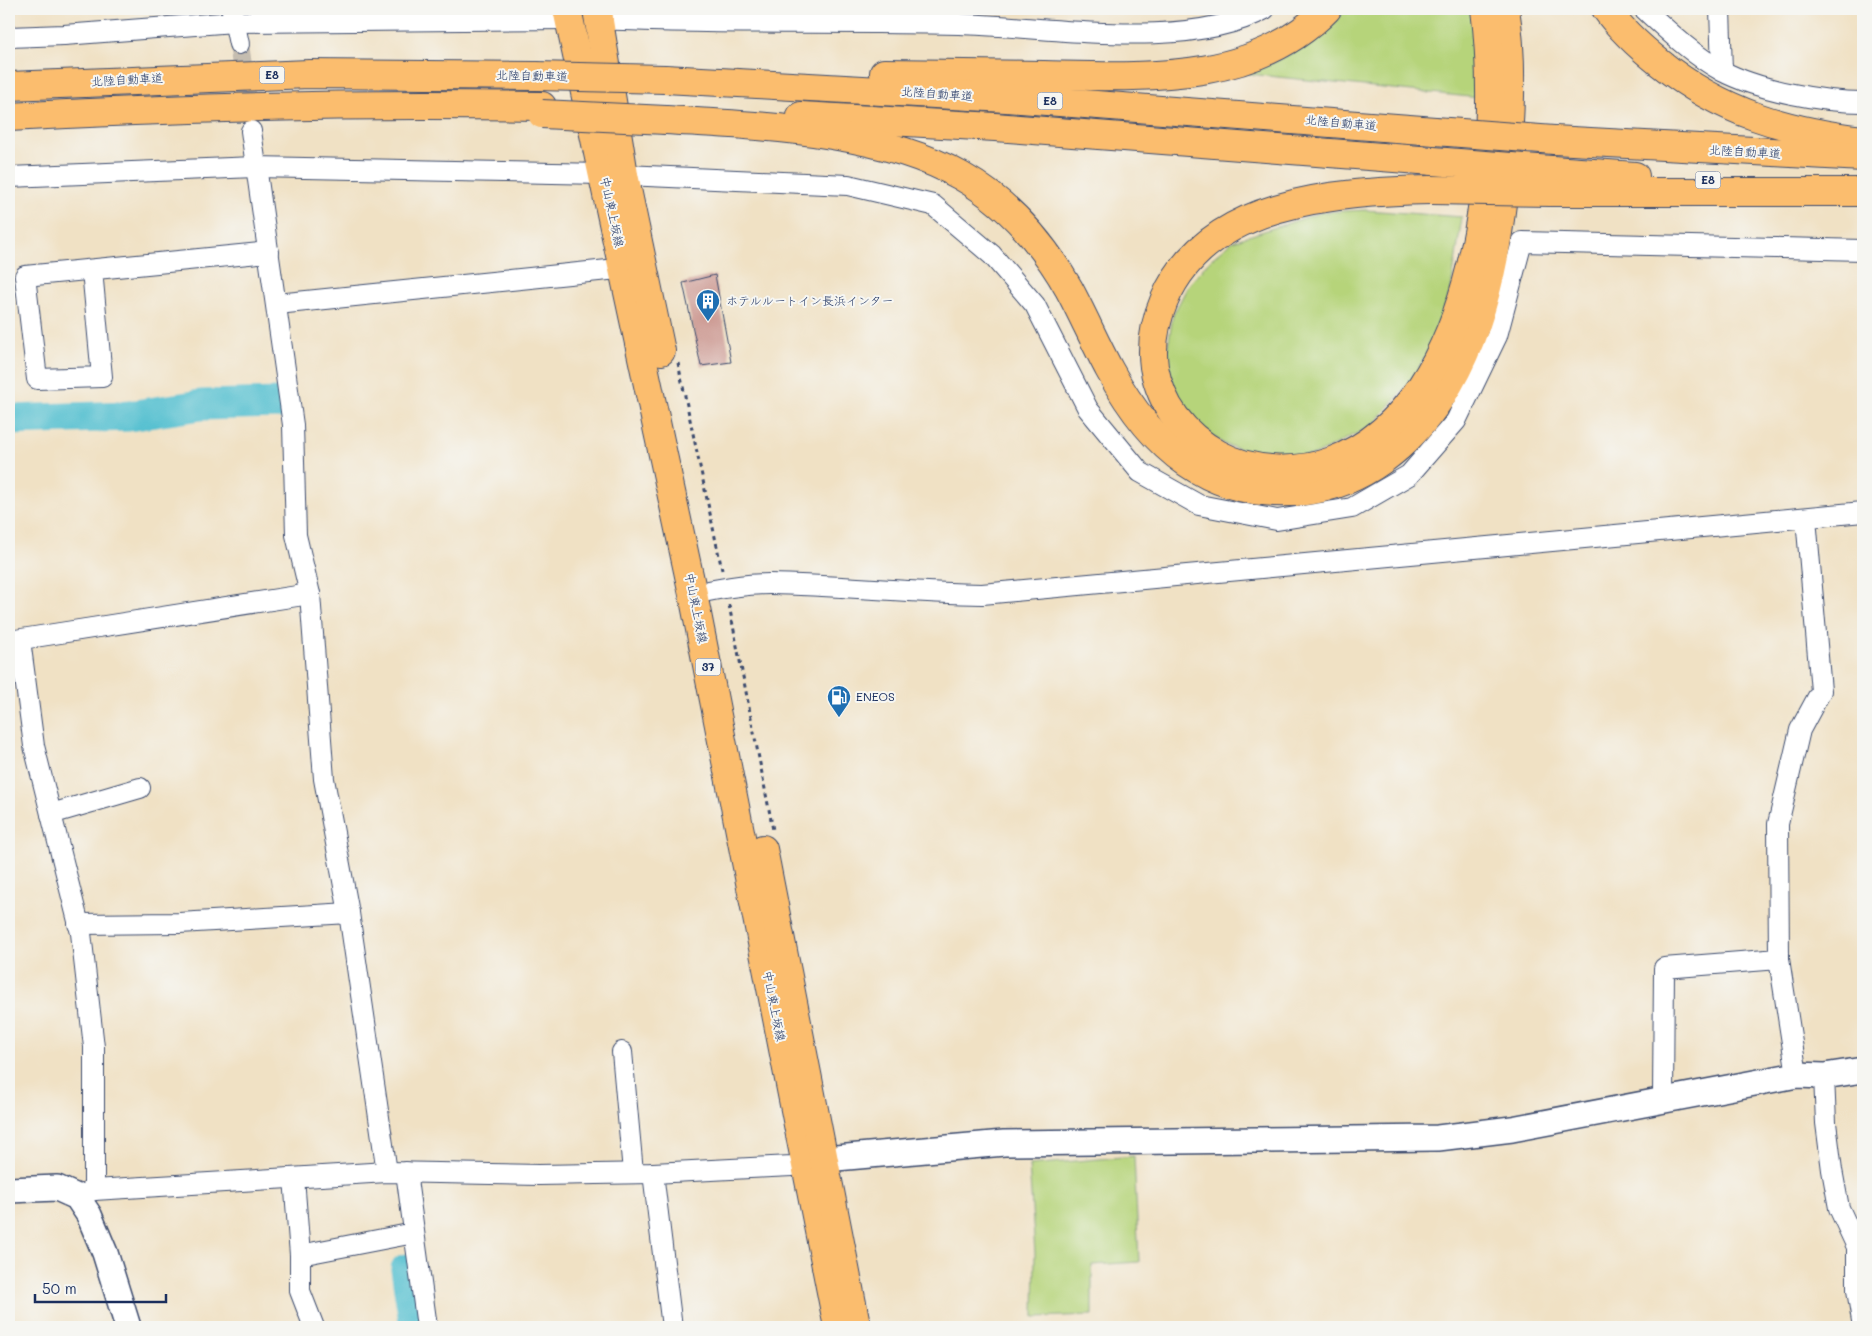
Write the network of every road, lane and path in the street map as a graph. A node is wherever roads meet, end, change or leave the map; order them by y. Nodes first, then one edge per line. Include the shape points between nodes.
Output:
1 (1265, 9) edge
2 (1327, 9) edge
3 (1484, 9) edge
4 (1505, 9) edge
5 (1606, 9) edge
6 (1644, 9) edge
7 (1720, 9) edge
8 (598, 12) edge
9 (568, 14) edge
10 (233, 15) edge
11 (9, 37) edge
12 (239, 44) tunnel mouth
13 (1722, 71) junction
14 (665, 77) junction
15 (9, 86) edge
16 (1863, 102) edge
17 (665, 115) junction
18 (9, 117) edge
19 (251, 130) tunnel mouth
20 (1863, 140) edge
21 (1863, 157) edge
22 (255, 166) junction
23 (614, 175) junction
24 (9, 177) edge
25 (1551, 181) junction
26 (1863, 187) edge
27 (1863, 192) edge
28 (1863, 250) edge
29 (269, 252) junction
30 (634, 267) junction
31 (92, 270) junction
32 (277, 304) junction
33 (677, 358) dead end
34 (1863, 512) edge
35 (1806, 518) junction
36 (710, 590) junction
37 (310, 594) junction
38 (14, 641) edge
39 (140, 788) dead end
40 (51, 814) junction
41 (775, 839) dead end
42 (350, 914) junction
43 (78, 924) junction
44 (1779, 959) junction
45 (622, 1052) dead end
46 (1863, 1070) edge
47 (1796, 1075) junction
48 (1824, 1076) junction
49 (1663, 1099) junction
50 (815, 1161) junction
51 (397, 1172) junction
52 (643, 1172) junction
53 (294, 1178) junction
54 (9, 1190) edge
55 (85, 1194) junction
56 (414, 1233) junction
57 (300, 1255) junction
58 (128, 1327) edge
59 (314, 1327) edge
60 (427, 1327) edge
61 (672, 1327) edge
62 (838, 1327) edge
63 (857, 1327) edge
64 (1863, 1327) edge

1 - 8 street via 1234,23 1195,30 1111,33 960,24
2 - 14 main road via 1299,34 1259,55 1234,64 1175,74 1114,77 836,72
3 - 25 main road, bridge via 1490,92 1481,213 1458,309 1436,365 1406,410 1364,446 1320,466 1277,469 1241,463 1218,454 1183,428 1171,413 1156,378 1153,358 1158,314 1181,270 1198,252 1236,225 1292,205 1353,194 1431,190
4 - 17 main road via 1510,84 1505,174 1495,249 1469,342 1443,394 1411,435 1378,464 1337,484 1316,490 1266,492 1240,487 1215,479 1168,450 1147,429 1128,402 1048,256 1005,207 959,174 905,152 871,143
5 - 20 main road via 1630,38 1702,93 1736,110 1787,127
6 - 13 street via 1675,38
7 - 13 street
8 - 23 main road, 中山東上坂線 / 37
9 - 10 street
9 - 23 main road, 中山東上坂線 / 37
10 - 11 street via 64,35
10 - 12 street
13 - 16 street via 1774,89 1844,102
14 - 15 main road, 北陸自動車道 / E8, bridge via 309,74
14 - 21 main road, 北陸自動車道 / E8, bridge via 1006,98 1554,140
17 - 18 main road, bridge via 302,106
17 - 25 main road, E8, bridge via 995,127 1433,161
19 - 22 street
22 - 23 street
22 - 24 street
22 - 29 street
23 - 28 street via 848,185 933,205 992,255 1035,305 1088,409 1140,472 1199,504 1278,520 1352,508 1409,475 1456,421 1497,336 1522,242
23 - 30 main road, 中山東上坂線 / 37
25 - 26 main road, E8
25 - 27 main road
29 - 31 street
29 - 32 street
30 - 32 street
30 - 36 main road, 中山東上坂線 / 37
31 - 31 street via 25,276 38,379 102,376
32 - 37 street via 293,425 296,535
33 - 36 path
34 - 35 street
35 - 36 street via 982,594 768,584
35 - 44 street via 1821,691 1800,730 1778,824
36 - 41 path
36 - 50 main road, 中山東上坂線 / 37
37 - 38 street
37 - 42 street via 324,779
38 - 40 street
39 - 40 street
40 - 43 street
42 - 43 street via 179,923
42 - 51 street
43 - 55 street via 94,1048
44 - 47 street
44 - 49 street via 1664,968
45 - 52 street
46 - 48 street
47 - 48 street
47 - 49 street
48 - 64 street via 1832,1170 1839,1208 1857,1247 1857,1290
49 - 50 street via 1512,1129 1438,1138 1004,1143
50 - 52 street
50 - 62 main road, 中山東上坂線 / 37
50 - 63 main road, 中山東上坂線 / 37
51 - 52 street via 539,1175
51 - 53 street
51 - 56 street
52 - 61 street
53 - 55 street
53 - 57 street
54 - 55 street via 57,1188
55 - 58 street via 88,1215 105,1253
56 - 57 street
56 - 60 street
57 - 59 street via 300,1291

